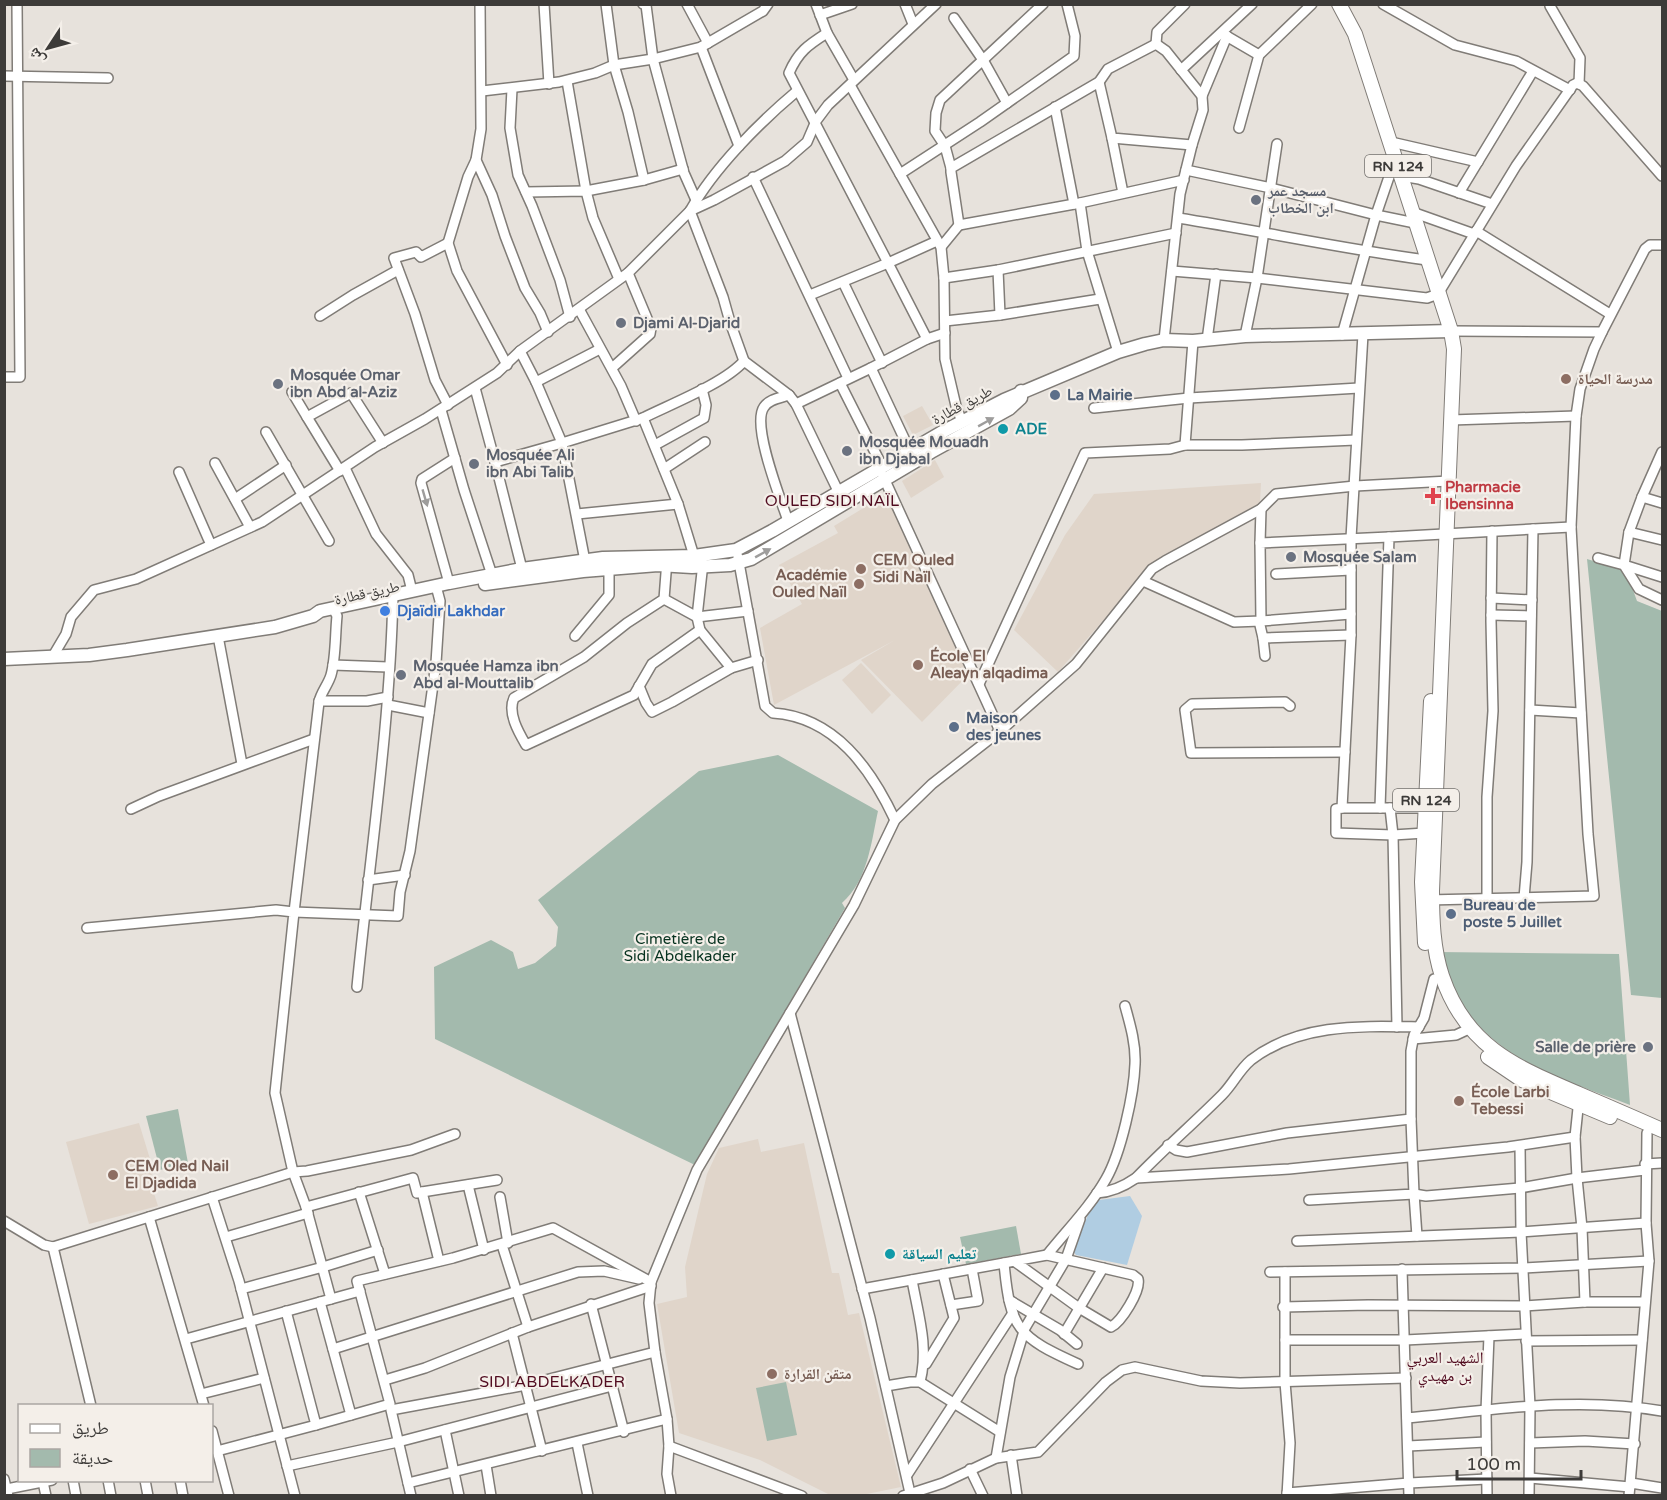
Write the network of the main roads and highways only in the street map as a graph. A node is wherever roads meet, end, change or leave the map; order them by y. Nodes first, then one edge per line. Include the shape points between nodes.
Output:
1 (1338, 4) edge
2 (1450, 331) junction
3 (1021, 392) junction
4 (1445, 481) junction
5 (737, 556) junction
6 (605, 564) junction
7 (441, 588) junction
8 (393, 599) junction
9 (4, 659) edge
10 (1431, 808) junction
11 (1427, 900) junction
12 (1468, 1030) junction
13 (1579, 1099) junction
14 (1662, 1130) edge
15 (1662, 1139) edge

1 - 2 main road, RN 124 via 1355,34 1391,142 1396,175
2 - 3 main road, طريق قطارة via 1164,340 1118,352
2 - 4 main road, RN 124 via 1446,350
2 - 4 main road, RN 124 via 1454,350
3 - 5 main road, طريق قطارة via 910,450 788,521
5 -> 3 main road, طريق قطارة via 751,559 779,544 1009,409 1021,398
4 - 10 main road, RN 124
5 - 6 main road, طريق قطارة
6 - 7 main road, طريق قطارة
6 - 7 main road, طريق قطارة via 585,561 522,570
7 - 8 main road, طريق قطارة
7 - 8 main road, طريق قطارة via 412,591
8 - 9 main road, طريق قطارة via 275,627 118,652
10 - 11 main road, RN 124
10 - 11 main road, RN 124 via 1425,833
11 - 12 main road, RN 124 via 1441,971
11 - 12 main road, RN 124 via 1425,942 1434,979 1444,1002
12 - 13 main road, RN 124 via 1486,1055 1509,1073 1535,1086
13 - 14 main road, RN 124
13 - 15 main road, RN 124

